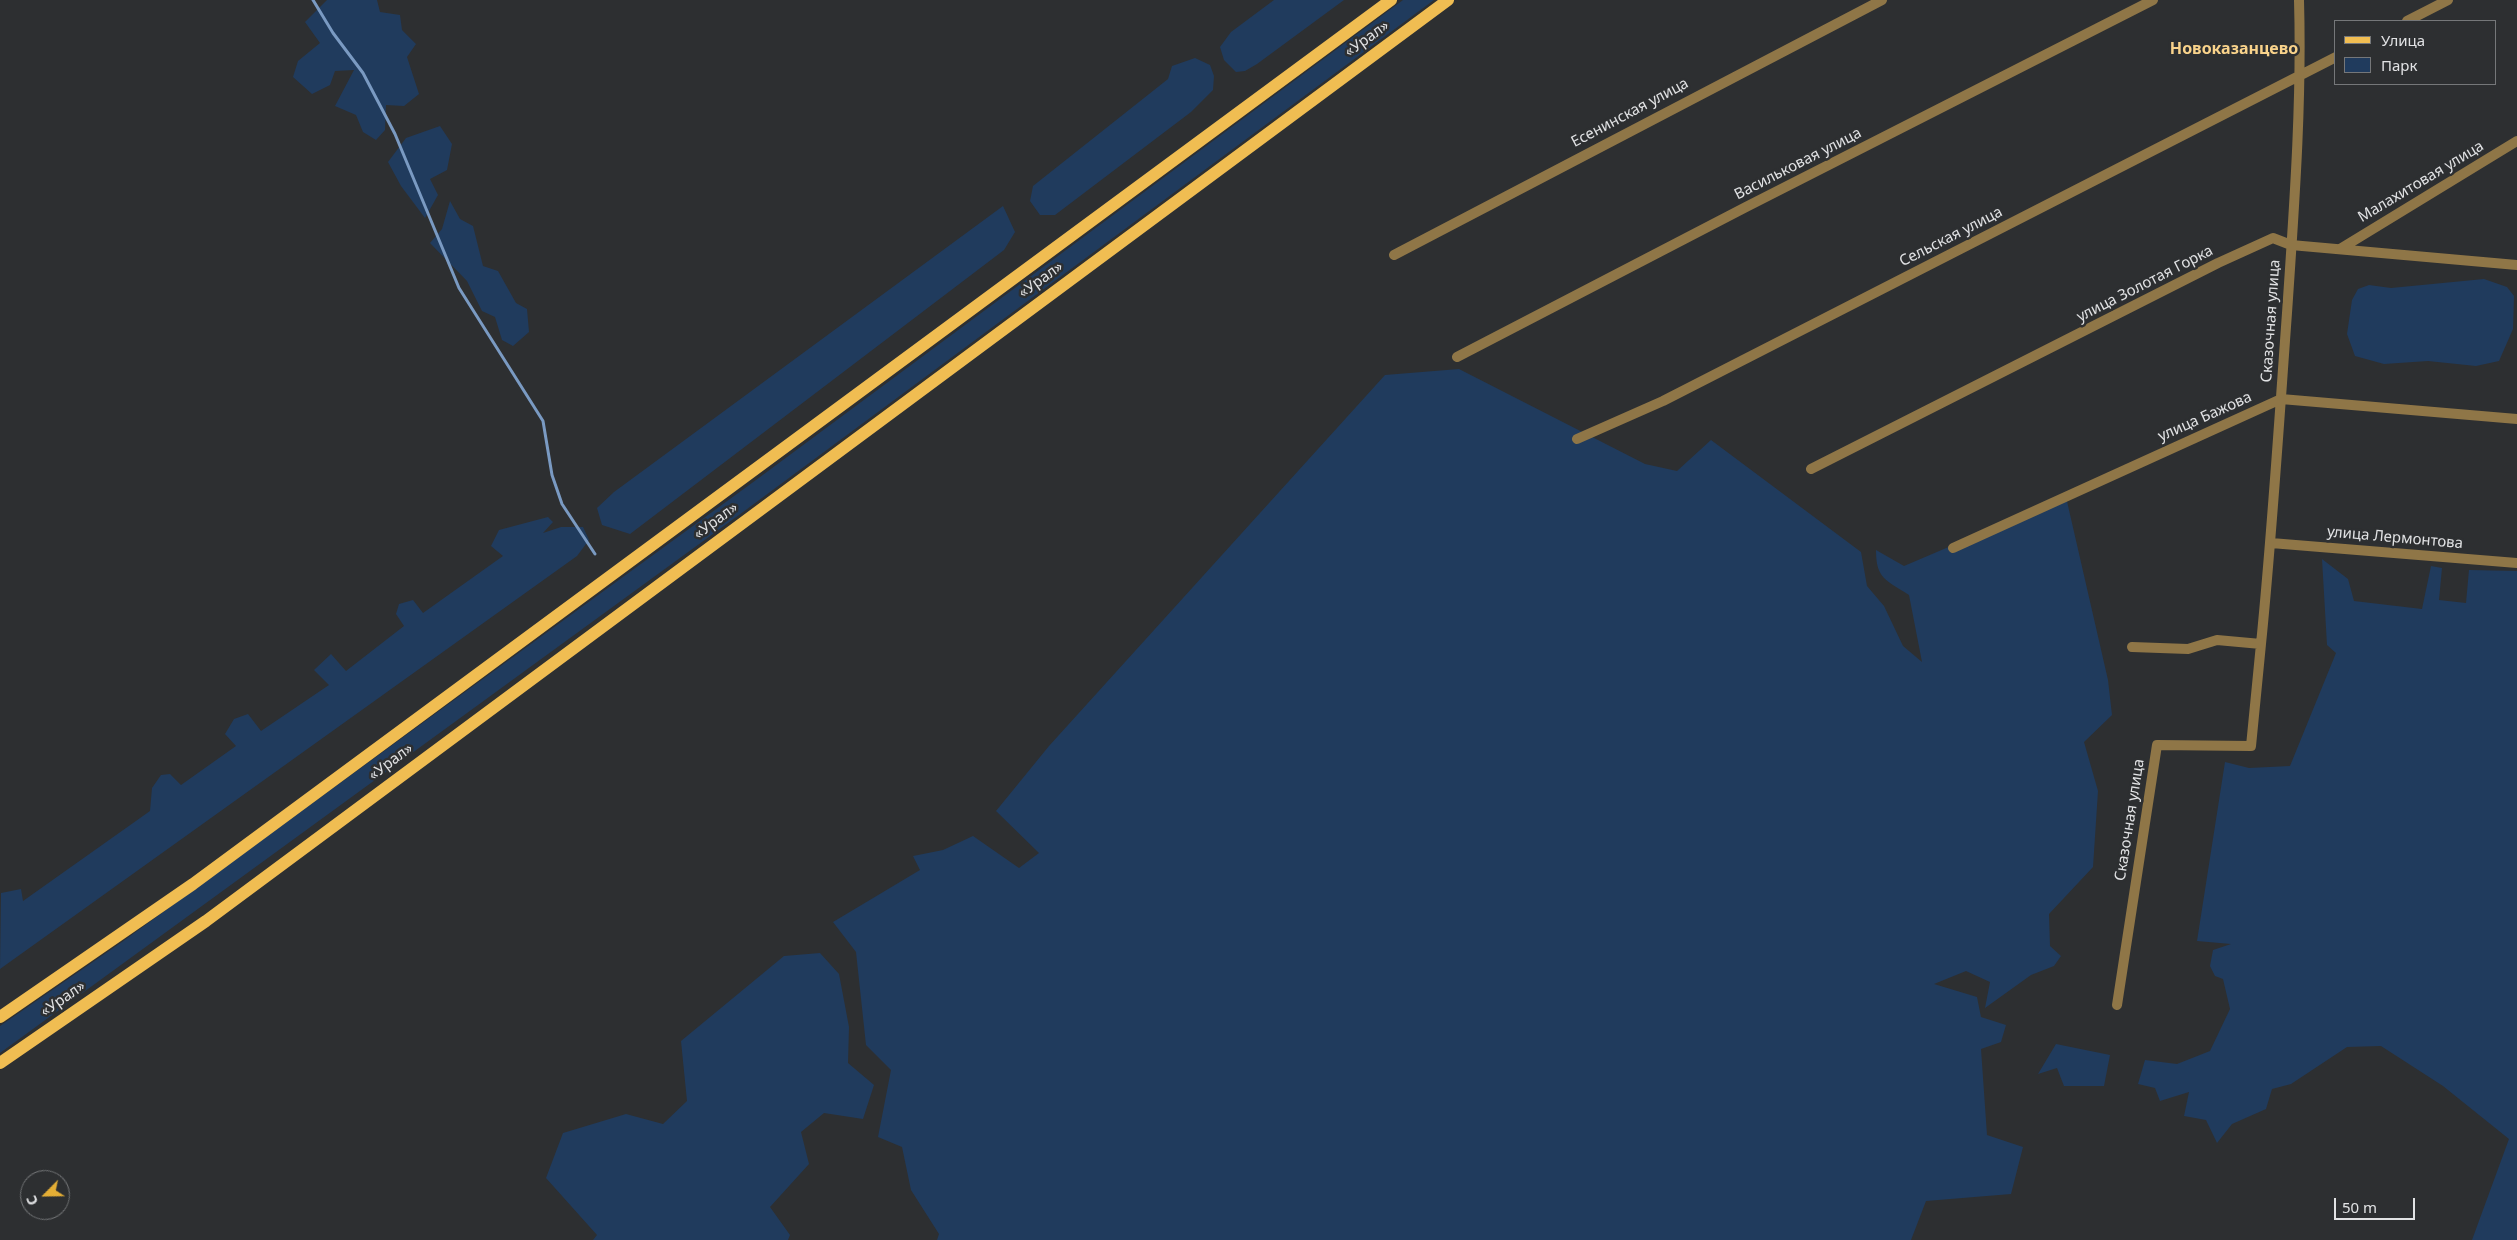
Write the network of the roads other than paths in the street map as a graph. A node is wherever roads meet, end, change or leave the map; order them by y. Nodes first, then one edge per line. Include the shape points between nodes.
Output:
1 (1391, 0) edge
2 (1448, 0) edge
3 (1882, 0) edge
4 (2153, 0) edge
5 (2299, 0) edge
6 (2448, 0) edge
7 (2408, 20) edge
8 (2334, 59) edge
9 (2301, 75) junction
10 (2517, 141) edge
11 (2292, 245) junction
12 (2340, 249) junction
13 (1394, 255) dead end
14 (2517, 265) edge
15 (1457, 357) dead end
16 (2281, 399) junction
17 (2517, 419) edge
18 (1578, 439) dead end
19 (1811, 470) dead end
20 (2270, 543) junction
21 (1953, 548) dead end
22 (2517, 563) edge
23 (2260, 644) junction
24 (2132, 647) dead end
25 (2117, 1005) dead end
26 (0, 1017) edge
27 (0, 1063) edge

1 - 26 main road, «Урал» via 193,884
2 - 27 main road, «Урал» via 206,921
3 - 13 street, Есенинская улица
4 - 15 street, Васильковая улица
5 - 9 street, Сказочная улица
6 - 7 street
8 - 9 street, Сельская улица
9 - 11 street, Сказочная улица
9 - 18 street, Сельская улица via 1664,401
10 - 12 street, Малахитовая улица
11 - 12 street, улица Золотая Горка
11 - 16 street, Сказочная улица
11 - 19 street, улица Золотая Горка via 2273,238 2218,263
12 - 14 street, улица Золотая Горка
16 - 17 street, улица Бажова
16 - 20 street, Сказочная улица
16 - 21 street, улица Бажова
20 - 22 street, улица Лермонтова
20 - 23 street, Сказочная улица
23 - 24 street via 2217,640 2188,650
23 - 25 street, Сказочная улица via 2251,746 2157,745

